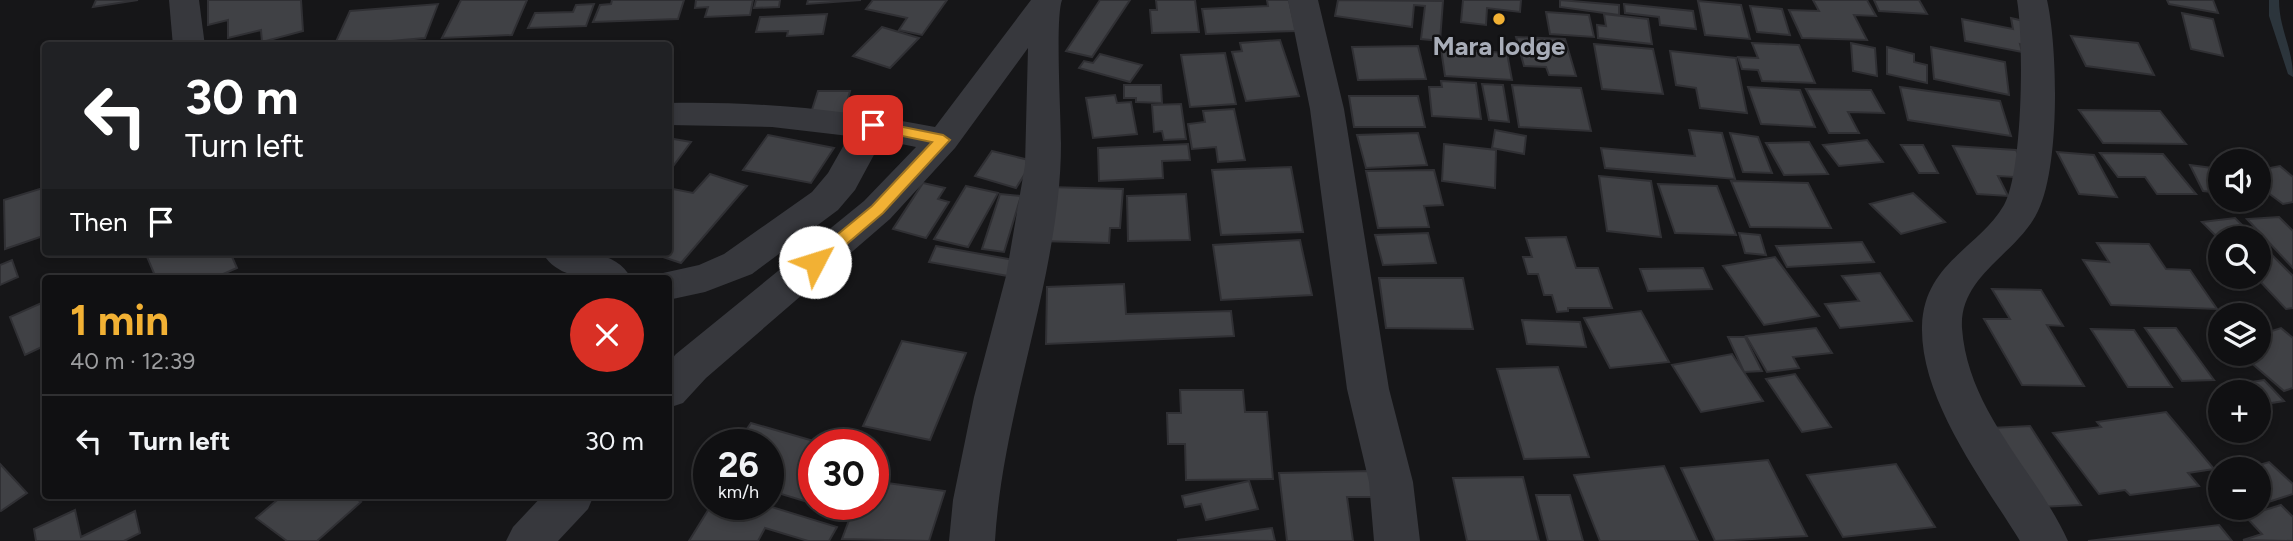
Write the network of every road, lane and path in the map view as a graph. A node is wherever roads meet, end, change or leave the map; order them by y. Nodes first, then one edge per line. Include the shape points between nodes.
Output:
1 (184, 0) edge
2 (1303, 0) edge
3 (2032, 0) edge
4 (1046, 1) edge
5 (189, 42) edge
6 (672, 114) edge
7 (873, 125) junction
8 (943, 140) junction
9 (569, 256) edge
10 (606, 275) edge
11 (672, 284) edge
12 (672, 387) edge
13 (568, 499) edge
14 (529, 541) edge
15 (972, 541) edge
16 (1397, 541) edge
17 (2045, 541) edge

1 - 5 street
2 - 16 street via 1327,109 1368,389 1391,482
3 - 17 street via 2038,34 2029,185 2021,210 1951,287 1943,306 1942,326 1946,361 1965,408
4 - 8 street
4 - 15 street via 1043,165 1025,276 988,436
6 - 7 street
7 - 8 street
7 - 11 street via 842,181 825,201 738,264 705,278
8 - 12 street via 877,210
9 - 10 street
13 - 14 street

